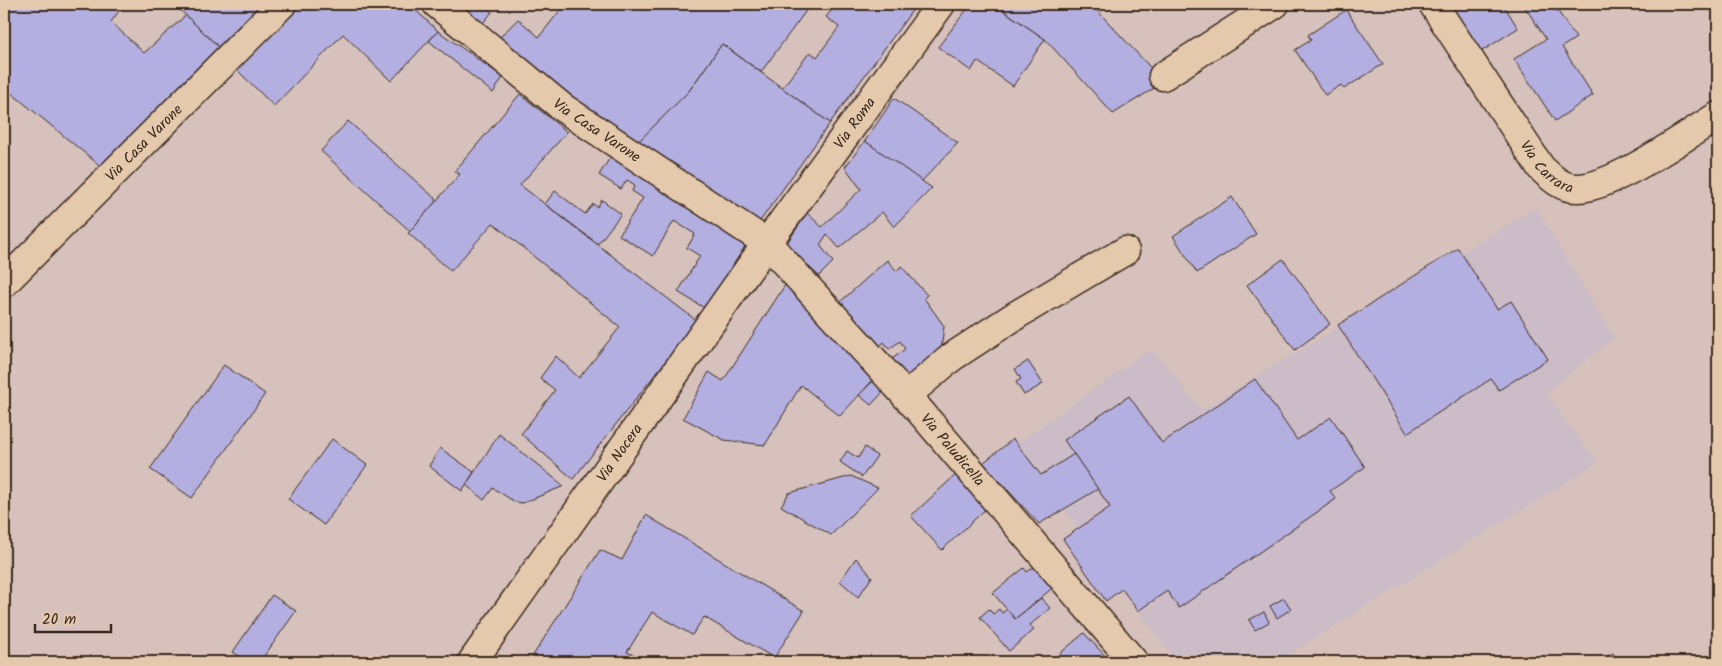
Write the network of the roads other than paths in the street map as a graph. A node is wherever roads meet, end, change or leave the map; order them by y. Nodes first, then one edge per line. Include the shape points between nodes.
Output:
1 (282, 4) edge
2 (437, 4) edge
3 (941, 4) edge
4 (1275, 4) edge
5 (1433, 4) edge
6 (1163, 76) dead end
7 (1718, 116) edge
8 (767, 243) junction
9 (1125, 252) dead end
10 (4, 282) edge
11 (906, 396) junction
12 (472, 662) edge
13 (1134, 662) edge

1 - 10 street, Via Casa Varone
2 - 8 street, Via Casa Varone via 563,108
3 - 8 street, Via Roma
4 - 6 street
5 - 7 street, Via Carrara via 1541,168 1558,184 1575,188 1595,186 1616,178
8 - 11 street, Via Paludicella
8 - 12 street, Via Nocera
9 - 11 street via 1018,314 952,357
11 - 13 street, Via Paludicella

